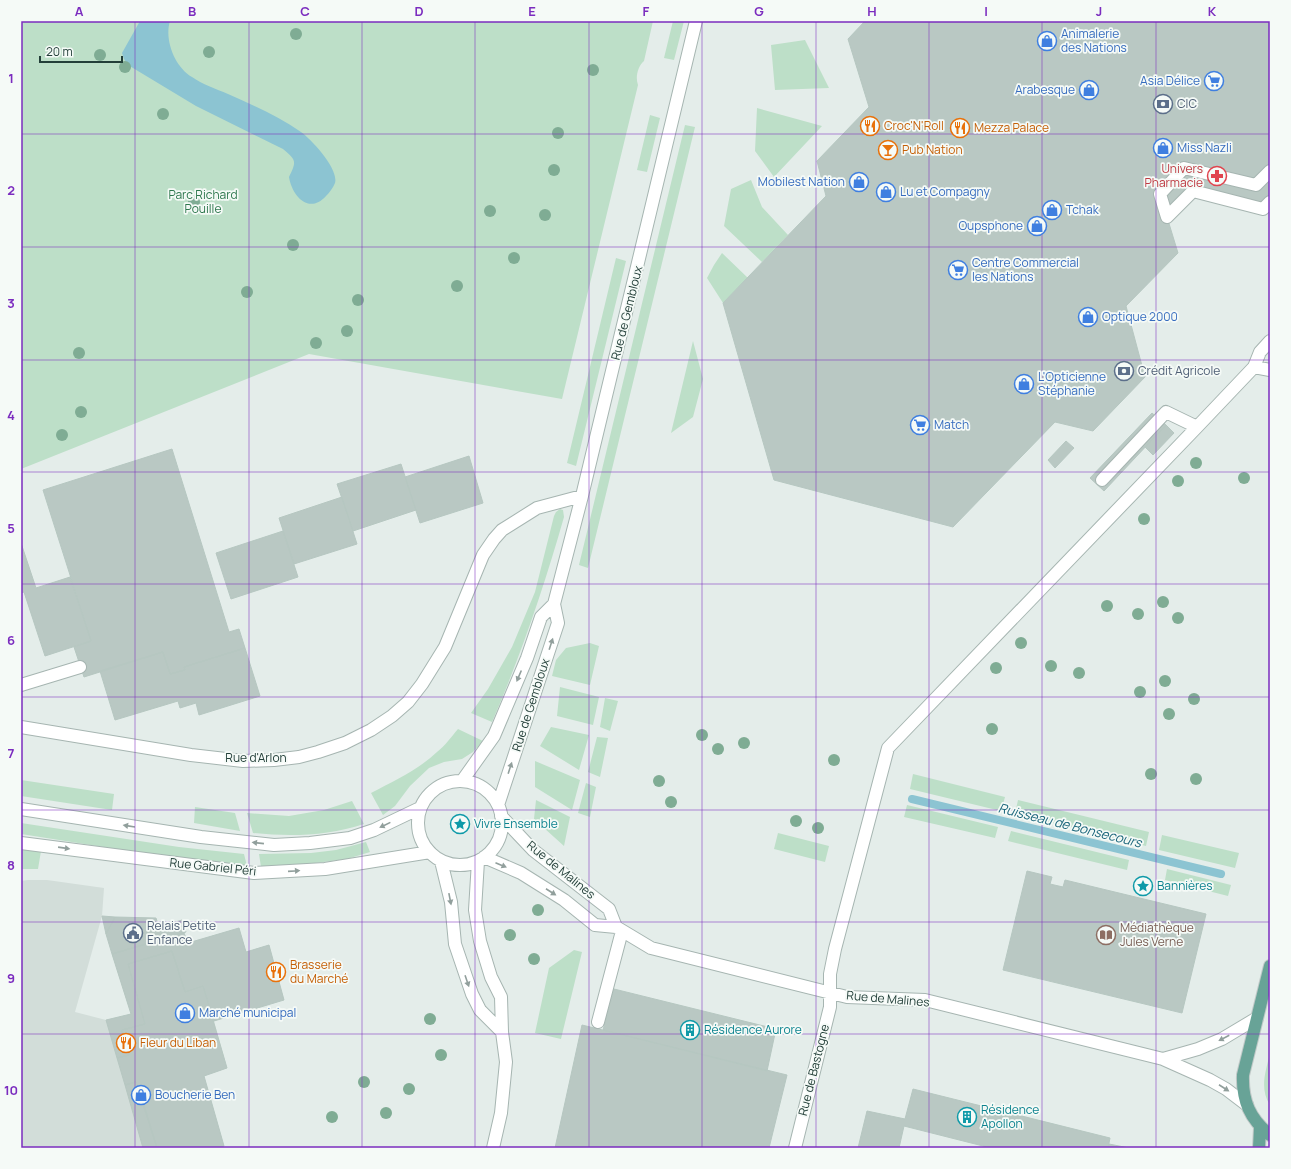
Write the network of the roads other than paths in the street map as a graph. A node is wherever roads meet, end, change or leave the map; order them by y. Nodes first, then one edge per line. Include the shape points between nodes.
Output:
1 (696, 21) edge
2 (1270, 171) edge
3 (1270, 202) edge
4 (1270, 341) edge
5 (1254, 367) junction
6 (1270, 370) edge
7 (1197, 428) junction
8 (1102, 480) dead end
9 (582, 496) junction
10 (554, 604) junction
11 (80, 667) dead end
12 (21, 685) edge
13 (21, 728) edge
14 (462, 781) junction
15 (420, 808) junction
16 (21, 809) edge
17 (500, 811) junction
18 (21, 843) edge
19 (430, 852) junction
20 (481, 859) junction
21 (441, 861) junction
22 (619, 929) junction
23 (1270, 966) edge
24 (830, 992) junction
25 (1257, 1018) junction
26 (598, 1022) dead end
27 (502, 1032) junction
28 (1164, 1059) junction
29 (1247, 1105) junction
30 (1260, 1127) junction
31 (1270, 1135) edge
32 (493, 1148) edge
33 (795, 1148) edge
34 (1259, 1148) edge

1 - 9 street, Rue de Gembloux
2 - 3 street via 1256,185 1184,168 1160,194 1166,217 1193,191 1263,209
4 - 5 street, Rue de Bastogne via 1260,352
5 - 6 street
5 - 7 street, Rue de Bastogne
7 - 8 street via 1166,412
7 - 24 street, Rue de Bastogne via 888,748 840,928 830,974
9 - 10 street, Rue de Gembloux
9 - 13 street, Rue d'Arlon via 537,508 502,530 483,555 445,647 422,684 408,702 392,716 345,743 299,757 243,761
10 -> 14 street, Rue de Gembloux via 541,618 494,736
17 -> 10 street, Rue de Gembloux via 558,623
11 - 12 street
14 - 15 street via 441,785 432,791
14 - 17 street via 473,783 492,795
15 -> 16 street via 374,830 350,838 274,845 201,838
15 - 19 street via 419,832
17 - 20 street via 502,828 499,839 493,849
17 - 22 street, Rue de Malines via 533,850 608,909
18 -> 19 street, Rue Gabriel Péri via 254,873 325,869
19 - 21 street
20 - 21 street via 466,865 453,865
20 -> 22 street, Rue de Malines via 521,873 564,900 595,925
20 - 27 street via 475,910 480,941 491,977 501,997
21 -> 27 street via 451,902 455,944 472,994 480,1010
22 - 24 street, Rue de Malines via 651,948
22 - 26 street
23 - 25 main road
24 - 28 street, Rue de Malines via 847,996 925,1000
24 - 33 street, Rue de Bastogne via 830,1007
25 -> 28 street, Rue de Malines via 1222,1039
25 - 29 main road via 1244,1075 1243,1089
27 - 32 street via 506,1062 501,1113
28 -> 29 street, Rue de Malines via 1210,1080
29 - 30 main road
30 - 31 main road
30 - 34 main road

